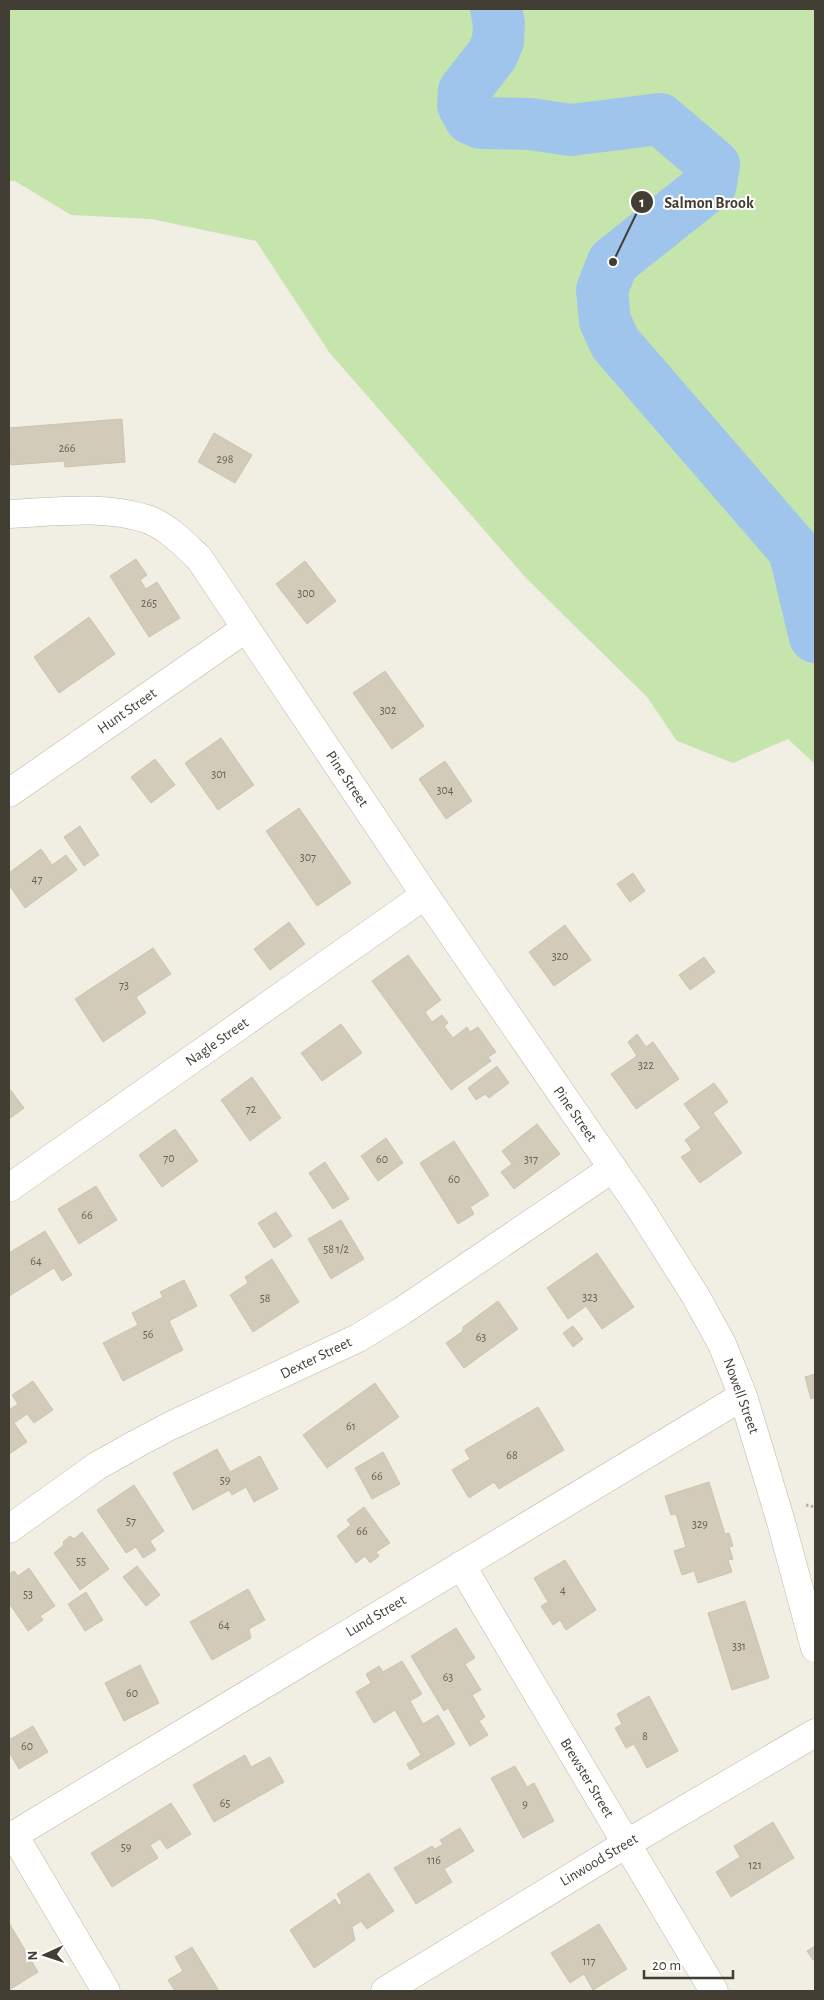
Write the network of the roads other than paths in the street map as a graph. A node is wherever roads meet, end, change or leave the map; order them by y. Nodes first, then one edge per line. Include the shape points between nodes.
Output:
1 (9, 514) edge
2 (246, 629) junction
3 (9, 793) edge
4 (425, 895) junction
5 (612, 1168) junction
6 (9, 1188) edge
7 (743, 1396) junction
8 (9, 1529) edge
9 (461, 1565) junction
10 (815, 1648) edge
11 (815, 1733) edge
12 (11, 1836) edge
13 (626, 1844) junction
14 (106, 1991) edge
15 (385, 1991) edge
16 (714, 1991) edge

1 - 2 street, Pine Street via 82,510 148,519 176,536 198,558
2 - 3 street, Hunt Street
2 - 4 street, Pine Street
4 - 5 street, Pine Street
4 - 6 street, Nagle Street
5 - 7 street, Nowell Street via 695,1295 722,1344
5 - 8 street, Dexter Street via 358,1338 136,1444 97,1466
7 - 9 street, Lund Street
7 - 10 street, Nowell Street
9 - 12 street, Lund Street
9 - 13 street, Brewster Street
11 - 13 street, Linwood Street
12 - 14 street
13 - 15 street, Linwood Street
13 - 16 street, Brewster Street

